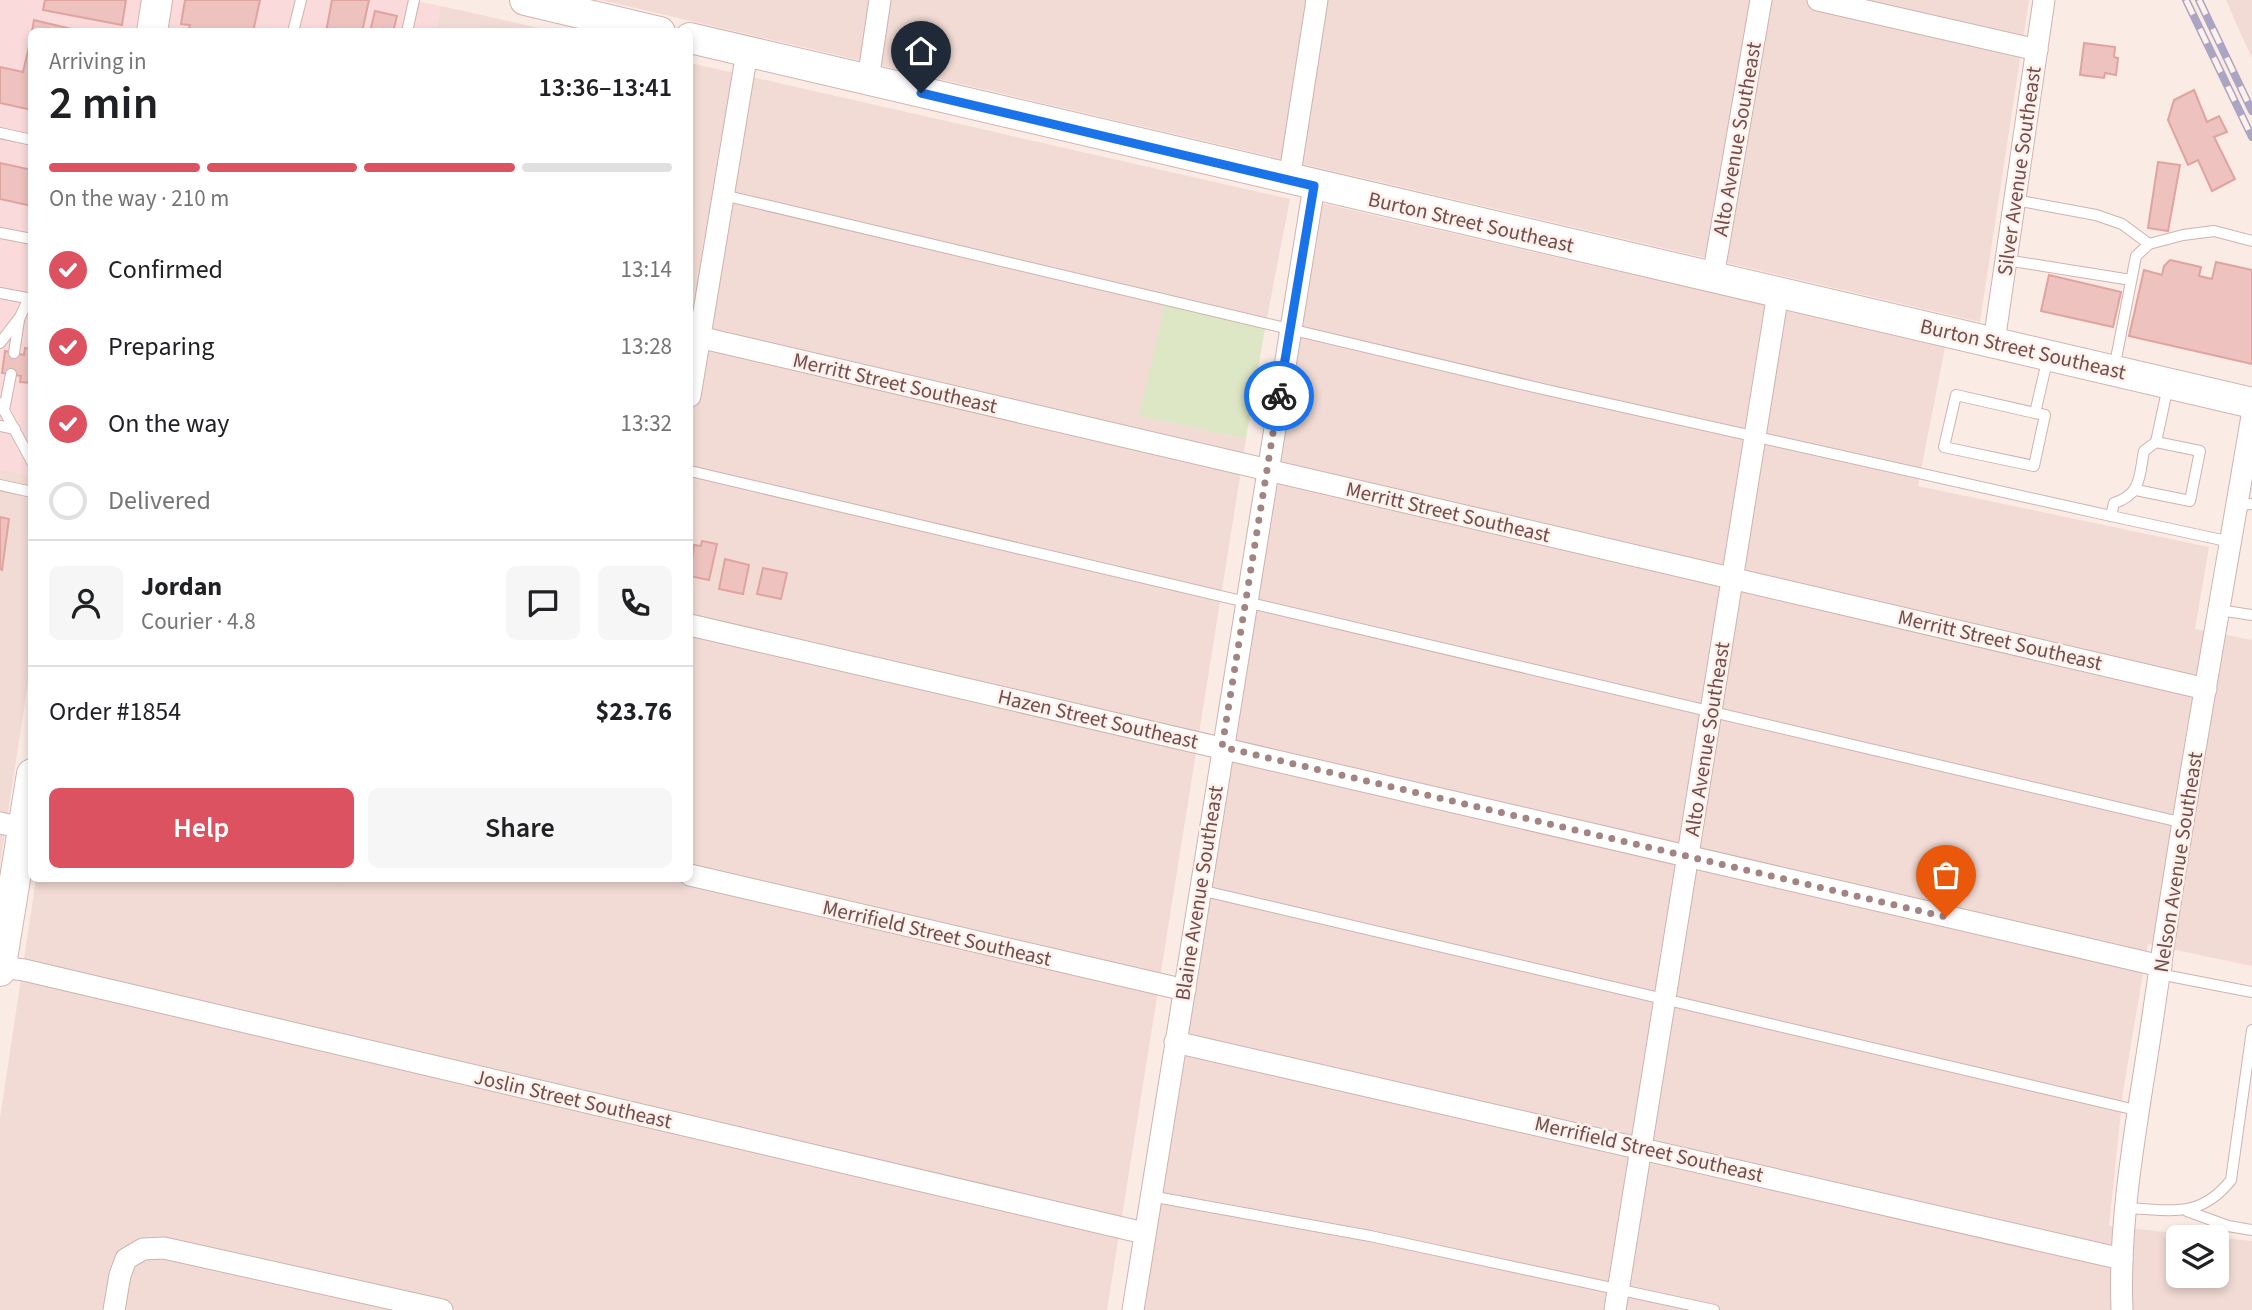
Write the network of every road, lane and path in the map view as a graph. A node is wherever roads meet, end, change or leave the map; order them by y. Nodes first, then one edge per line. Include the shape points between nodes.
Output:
1 (157, 0) edge
2 (301, 0) edge
3 (414, 0) edge
4 (525, 0) edge
5 (880, 0) edge
6 (1317, 0) edge
7 (1761, 0) edge
8 (1818, 0) edge
9 (2044, 0) edge
10 (153, 28) edge
11 (294, 28) edge
12 (408, 28) edge
13 (643, 28) edge
14 (693, 39) edge
15 (2037, 50) junction
16 (747, 52) junction
17 (869, 80) junction
18 (0, 133) edge
19 (28, 139) edge
20 (1301, 183) junction
21 (723, 195) junction
22 (2015, 200) junction
23 (0, 233) edge
24 (28, 238) edge
25 (2252, 241) edge
26 (2149, 244) junction
27 (2006, 260) junction
28 (1713, 278) junction
29 (2131, 280) junction
30 (0, 293) edge
31 (1778, 293) junction
32 (28, 299) edge
33 (28, 303) edge
34 (20, 317) junction
35 (1290, 328) junction
36 (694, 336) edge
37 (1994, 342) junction
38 (0, 344) edge
39 (14, 353) dead end
40 (2048, 355) junction
41 (2114, 370) junction
42 (11, 374) dead end
43 (2169, 383) junction
44 (2252, 403) edge
45 (2, 406) edge
46 (2035, 413) junction
47 (2252, 416) edge
48 (0, 426) edge
49 (15, 429) junction
50 (1755, 435) junction
51 (2156, 442) junction
52 (28, 454) edge
53 (1267, 470) junction
54 (693, 472) edge
55 (0, 485) edge
56 (28, 491) edge
57 (2136, 491) junction
58 (2245, 504) edge
59 (2111, 516) junction
60 (2231, 542) junction
61 (1732, 577) junction
62 (1245, 603) junction
63 (2219, 611) junction
64 (2252, 615) edge
65 (693, 626) edge
66 (2206, 689) junction
67 (1711, 712) junction
68 (1222, 747) junction
69 (28, 784) edge
70 (2184, 823) junction
71 (12, 826) edge
72 (1688, 857) junction
73 (693, 876) edge
74 (1200, 890) junction
75 (0, 969) edge
76 (2160, 970) junction
77 (1185, 990) junction
78 (2252, 992) edge
79 (1665, 999) junction
80 (2252, 1030) edge
81 (1175, 1042) junction
82 (2140, 1111) junction
83 (1641, 1147) junction
84 (1150, 1196) junction
85 (2127, 1208) junction
86 (2187, 1210) junction
87 (2252, 1230) edge
88 (1144, 1233) junction
89 (2122, 1259) junction
90 (1619, 1289) junction
91 (114, 1310) edge
92 (442, 1310) edge
93 (1133, 1310) edge
94 (1615, 1310) edge
95 (1714, 1310) edge
96 (2122, 1310) edge

1 - 10 main road
2 - 11 lane
3 - 12 lane
4 - 13 main road
5 - 17 street
6 - 20 street, Blaine Avenue Southeast
7 - 28 street, Alto Avenue Southeast
8 - 15 street
9 - 15 street, Silver Avenue Southeast
14 - 16 main road, Burton Street Southeast
15 - 22 street, Silver Avenue Southeast
16 - 17 main road, Burton Street Southeast
16 - 21 street
17 - 20 main road, Burton Street Southeast
18 - 19 lane
20 - 28 main road, Burton Street Southeast
20 - 35 street, Blaine Avenue Southeast
21 - 35 lane
21 - 36 street
22 - 26 lane via 2096,215 2122,224
22 - 27 street, Silver Avenue Southeast
23 - 24 lane
25 - 26 lane via 2214,231
26 - 29 lane via 2136,256
27 - 29 lane
27 - 37 street, Silver Avenue Southeast
28 - 31 main road, Burton Street Southeast
29 - 41 lane
30 - 32 lane
31 - 37 main road, Burton Street Southeast
31 - 50 street, Alto Avenue Southeast
33 - 34 lane
34 - 38 lane
34 - 39 lane
35 - 50 lane
35 - 53 street, Blaine Avenue Southeast
36 - 53 street, Merritt Street Southeast
37 - 40 main road, Burton Street Southeast
40 - 41 main road, Burton Street Southeast
40 - 46 lane
41 - 43 main road, Burton Street Southeast
42 - 45 lane
43 - 44 main road, Burton Street Southeast
43 - 51 lane
45 - 49 lane
46 - 46 lane via 1956,396 1944,447 2034,466 2045,415
47 - 58 street, Nelson Avenue Southeast
48 - 49 lane
49 - 52 lane
50 - 59 lane
50 - 61 street, Alto Avenue Southeast
51 - 57 lane via 2144,451
51 - 57 lane via 2200,451 2190,501
53 - 61 street, Merritt Street Southeast
53 - 62 street, Blaine Avenue Southeast
54 - 62 lane
55 - 56 lane
57 - 59 lane via 2114,503
58 - 60 street, Nelson Avenue Southeast
59 - 60 lane
60 - 63 street, Nelson Avenue Southeast
61 - 66 street, Merritt Street Southeast
61 - 67 street, Alto Avenue Southeast
62 - 67 lane
62 - 68 street, Blaine Avenue Southeast
63 - 64 lane
63 - 66 street, Nelson Avenue Southeast
65 - 68 street, Hazen Street Southeast
66 - 70 street, Nelson Avenue Southeast
67 - 70 lane
67 - 72 street, Alto Avenue Southeast
68 - 72 street, Hazen Street Southeast
68 - 74 street, Blaine Avenue Southeast
69 - 71 main road
70 - 76 street, Nelson Avenue Southeast
71 - 75 main road
72 - 76 street, Hazen Street Southeast
72 - 79 street, Alto Avenue Southeast
73 - 77 street, Merrifield Street Southeast
74 - 77 street, Blaine Avenue Southeast
74 - 79 lane
75 - 88 street, Joslin Street Southeast via 37,973
76 - 78 lane
76 - 82 street, Nelson Avenue Southeast
77 - 81 street, Blaine Avenue Southeast
79 - 82 lane
79 - 83 street, Alto Avenue Southeast
80 - 86 lane via 2231,1180 2219,1195
81 - 83 street, Merrifield Street Southeast
81 - 84 street, Blaine Avenue Southeast
82 - 85 street, Nelson Avenue Southeast
83 - 89 street, Merrifield Street Southeast
83 - 90 street, Alto Avenue Southeast
84 - 88 street, Blaine Avenue Southeast
84 - 90 lane via 1370,1236
85 - 86 lane
85 - 89 street, Nelson Avenue Southeast
86 - 87 lane
88 - 93 street, Blaine Avenue Southeast
89 - 96 street, Nelson Avenue Southeast
90 - 94 street, Alto Avenue Southeast
90 - 95 lane
91 - 92 street via 126,1259 143,1249 164,1248

